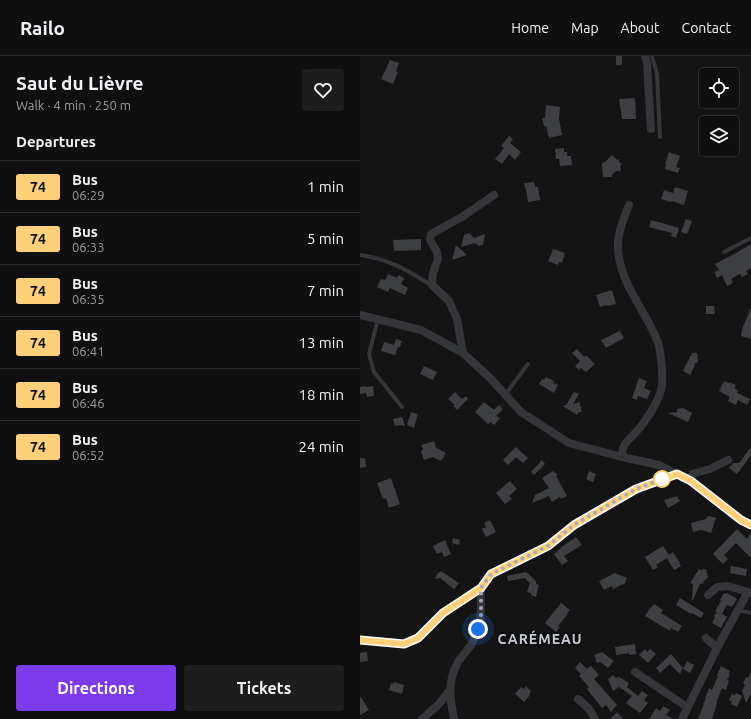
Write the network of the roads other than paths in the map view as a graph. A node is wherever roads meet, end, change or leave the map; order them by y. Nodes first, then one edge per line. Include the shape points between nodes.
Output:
1 (645, 56) edge
2 (652, 56) edge
3 (651, 129) dead end
4 (660, 136) dead end
5 (494, 195) dead end
6 (629, 205) dead end
7 (751, 238) edge
8 (724, 252) dead end
9 (360, 255) edge
10 (432, 285) junction
11 (360, 315) edge
12 (378, 319) junction
13 (463, 353) junction
14 (528, 364) dead end
15 (505, 395) junction
16 (402, 407) dead end
17 (622, 457) junction
18 (728, 460) dead end
19 (677, 474) junction
20 (691, 481) junction
21 (751, 525) edge
22 (481, 588) junction
23 (750, 592) edge
24 (708, 595) dead end
25 (738, 610) junction
26 (751, 613) edge
27 (706, 638) dead end
28 (360, 640) edge
29 (717, 648) junction
30 (636, 672) dead end
31 (450, 690) junction
32 (578, 699) dead end
33 (687, 707) junction
34 (422, 719) edge
35 (454, 719) edge
36 (595, 719) edge
37 (682, 719) edge

1 - 3 street
2 - 4 lane via 657,74
5 - 10 street via 462,218 431,234 430,240 437,252 438,260
6 - 17 street via 618,242 621,268 658,341 662,386 647,419 624,446
7 - 8 lane
9 - 10 lane via 390,262
10 - 13 street via 449,301 457,319
11 - 12 street
12 - 13 street via 421,330
12 - 16 lane via 369,354 374,372
13 - 15 street
14 - 15 lane
15 - 17 street via 521,412 569,443
17 - 19 street via 659,465
18 - 20 street via 692,474
19 - 20 street
19 - 22 street via 636,489 574,525 548,546 491,574
20 - 21 street
22 - 28 street via 443,613 418,638 404,644
22 - 31 street via 481,620 472,643 458,662
23 - 24 street via 728,586 717,587
23 - 25 street
25 - 26 lane
25 - 29 street
27 - 29 street
29 - 33 street
30 - 33 street
31 - 34 street
31 - 35 street
32 - 36 street
33 - 37 street

